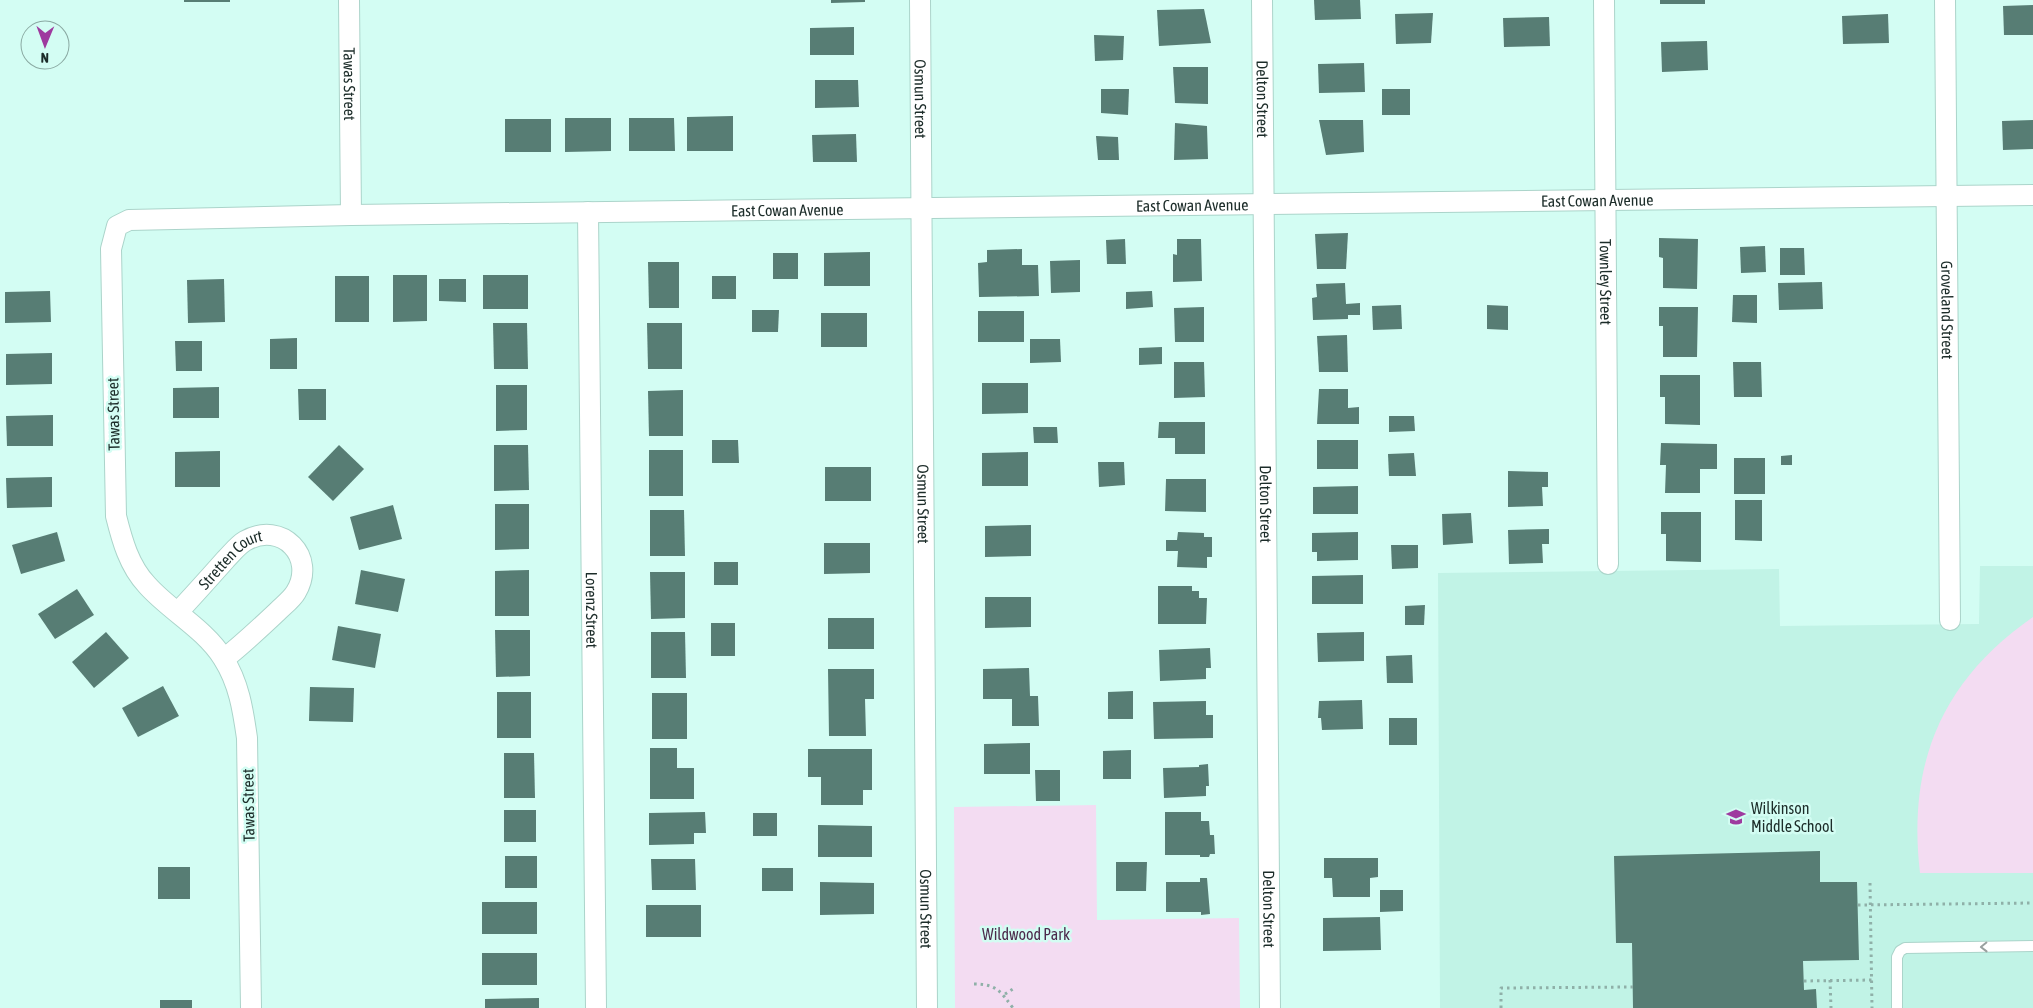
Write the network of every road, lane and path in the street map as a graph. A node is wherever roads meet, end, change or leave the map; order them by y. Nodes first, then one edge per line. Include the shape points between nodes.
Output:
1 (349, 0) edge
2 (920, 0) edge
3 (1262, 0) edge
4 (1604, 0) edge
5 (1945, 0) edge
6 (2033, 196) edge
7 (1946, 197) junction
8 (1606, 200) junction
9 (1264, 204) junction
10 (922, 208) junction
11 (588, 212) junction
12 (350, 215) junction
13 (1608, 564) dead end
14 (178, 612) junction
15 (1950, 620) dead end
16 (224, 659) junction
17 (1870, 882) dead end
18 (2033, 903) edge
19 (1858, 905) dead end
20 (1870, 905) junction
21 (2033, 946) edge
22 (1830, 980) junction
23 (1872, 980) junction
24 (1804, 981) dead end
25 (974, 984) dead end
26 (1016, 987) dead end
27 (1632, 987) dead end
28 (1005, 994) junction
29 (251, 1008) edge
30 (596, 1008) edge
31 (928, 1008) edge
32 (1013, 1008) edge
33 (1270, 1008) edge
34 (1501, 1008) edge
35 (1831, 1008) edge
36 (1872, 1008) edge
37 (1897, 1008) edge

1 - 12 street, Tawas Street
2 - 10 street, Osmun Street
3 - 9 street, Delton Street
4 - 8 street, Townley Street
5 - 7 street, Groveland Street
6 - 7 street, East Cowan Avenue
7 - 8 street, East Cowan Avenue
7 - 15 street, Groveland Street
8 - 9 street, East Cowan Avenue
8 - 13 street, Townley Street
9 - 10 street, East Cowan Avenue
9 - 33 street, Delton Street
10 - 11 street, East Cowan Avenue
10 - 31 street, Osmun Street
11 - 12 street, East Cowan Avenue
11 - 30 street, Lorenz Street
12 - 14 street, Tawas Street via 141,218 118,226 113,237 116,516 122,539 138,574 154,593
14 - 16 street, Tawas Street
14 - 16 street, Stretten Court via 242,542 258,535 278,535 296,549 301,562 301,582 296,594
16 - 29 street, Tawas Street via 242,702 247,738
17 - 20 path
18 - 20 path
19 - 20 path
20 - 23 path
21 -> 37 lane via 1906,948 1897,957
22 - 23 path
22 - 24 path
22 - 35 path
23 - 36 path
25 - 28 path via 991,985
26 - 28 path
27 - 34 path via 1501,988
28 - 32 path

